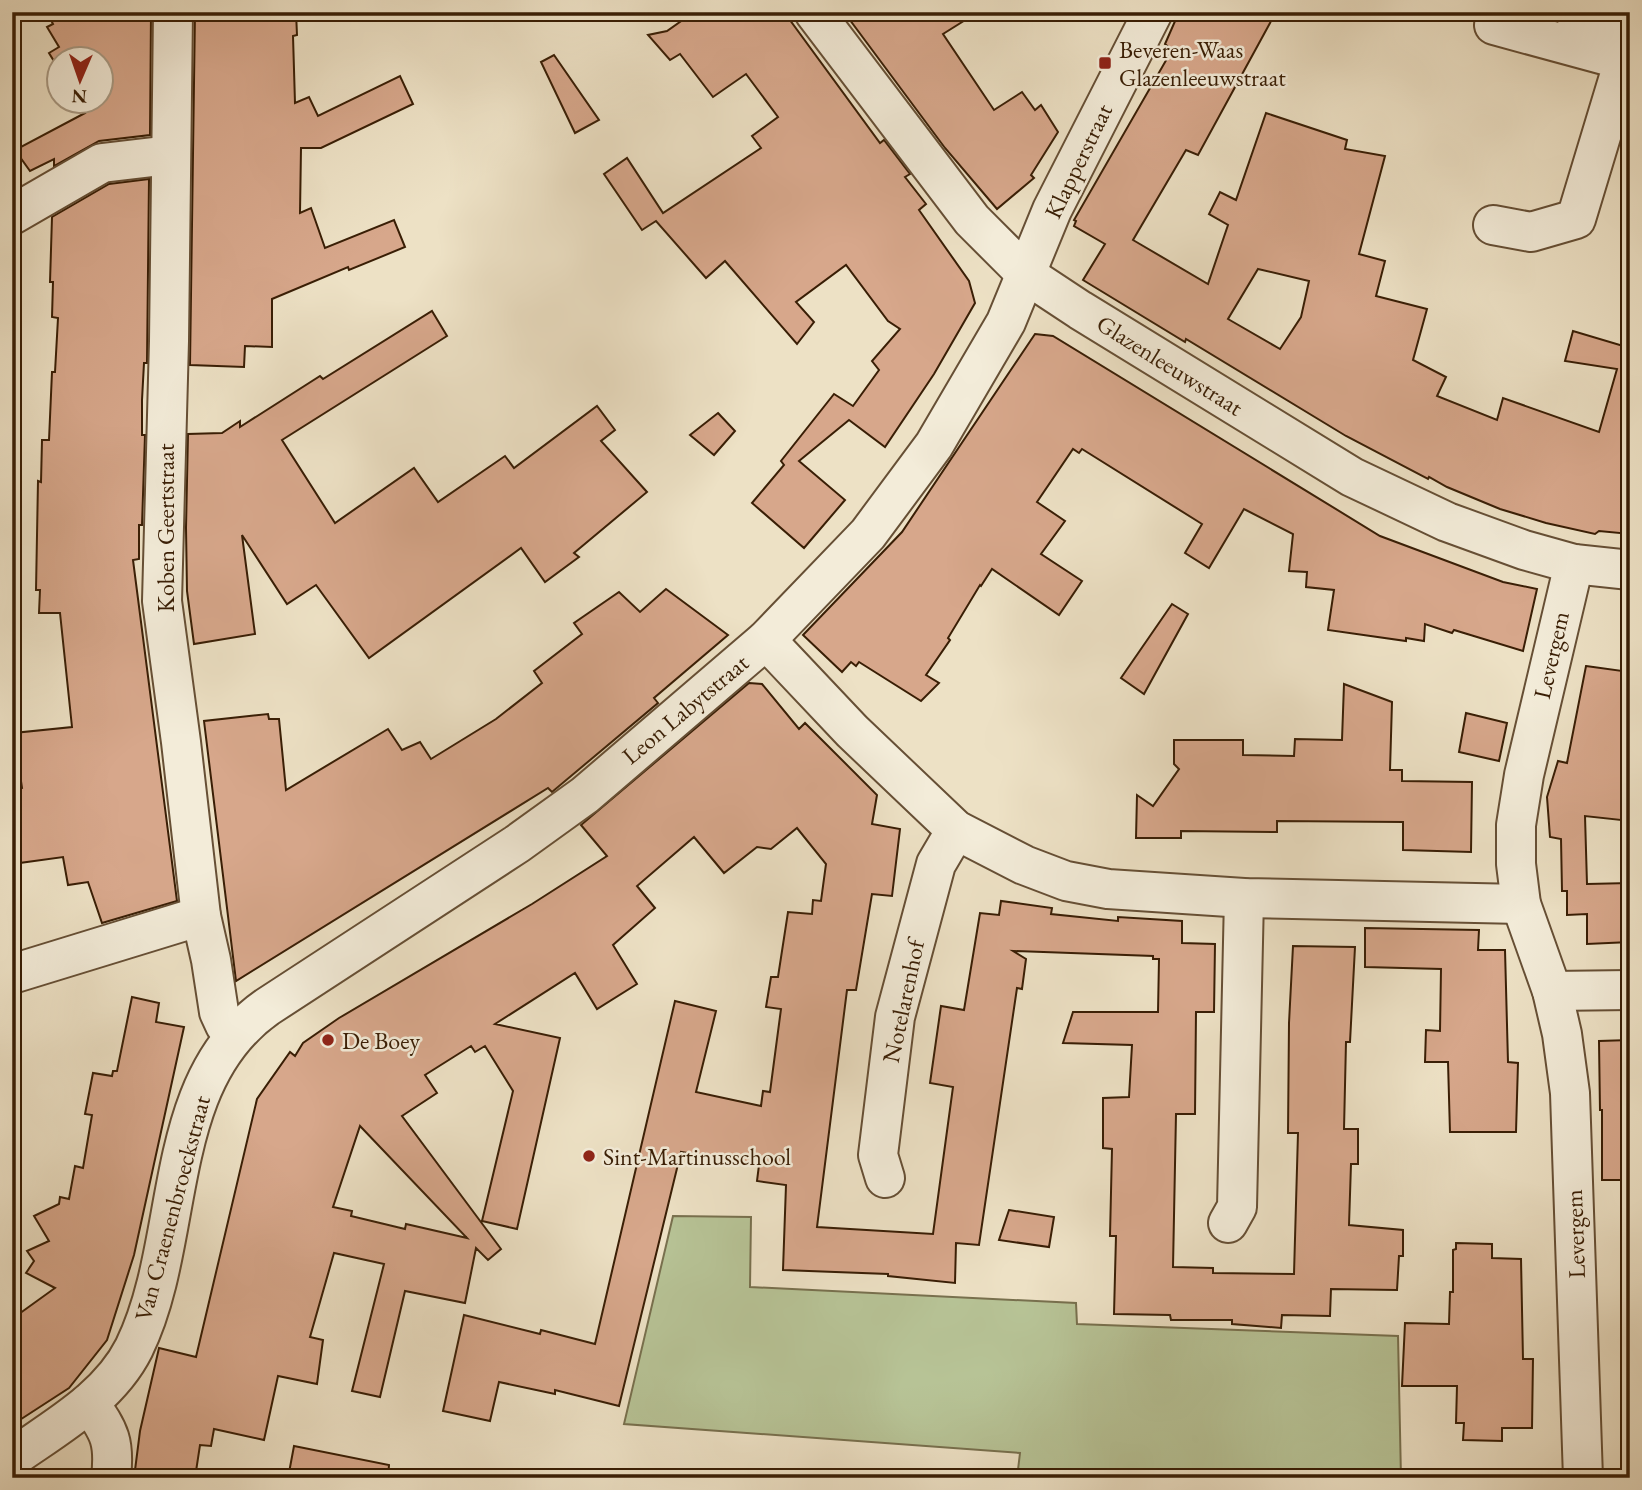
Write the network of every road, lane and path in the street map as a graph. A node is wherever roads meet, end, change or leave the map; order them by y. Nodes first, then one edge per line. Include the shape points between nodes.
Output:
1 (173, 12) edge
2 (814, 12) edge
3 (1153, 12) edge
4 (1574, 12) edge
5 (1494, 25) dead end
6 (1629, 51) edge
7 (170, 155) junction
8 (12, 215) edge
9 (1493, 225) dead end
10 (1027, 275) junction
11 (1574, 564) junction
12 (1630, 570) edge
13 (766, 640) junction
14 (956, 830) junction
15 (1244, 898) junction
16 (1521, 904) junction
17 (201, 916) junction
18 (12, 974) edge
19 (1630, 990) edge
20 (1552, 991) junction
21 (234, 1035) junction
22 (885, 1178) dead end
23 (1228, 1223) dead end
24 (89, 1403) junction
25 (12, 1458) edge
26 (111, 1478) edge
27 (1583, 1478) edge

1 - 7 street, Koben Geertstraat
2 - 10 street, Glazenleeuwstraat via 972,220
3 - 10 street, Klapperstraat via 1052,210
4 - 6 street
5 - 6 street
6 - 9 street via 1576,219 1531,232
7 - 8 street via 102,163
7 - 17 street, Koben Geertstraat via 162,601
10 - 11 street, Glazenleeuwstraat via 1352,477 1447,522
10 - 13 street, Leon Labytstraat via 1006,323 934,445 868,534
11 - 12 street, Glazenleeuwstraat
11 - 16 street, Levergem via 1516,825
13 - 14 street via 852,731
13 - 21 street, Leon Labytstraat via 584,795 249,1019
14 - 15 street via 1066,881 1108,889
14 - 22 street, Notelarenhof via 936,864 895,1017 878,1155
15 - 16 street
15 - 23 street via 1237,1207
16 - 20 street, Levergem
17 - 18 street
17 - 21 street, Koben Geertstraat via 219,1012
19 - 20 street
20 - 27 street, Levergem via 1570,1093
21 - 24 street, Van Craenenbroeckstraat via 220,1054 190,1123 162,1256 134,1348 115,1377
24 - 25 street, Van Craenenbroeckstraat
24 - 26 street via 111,1441

